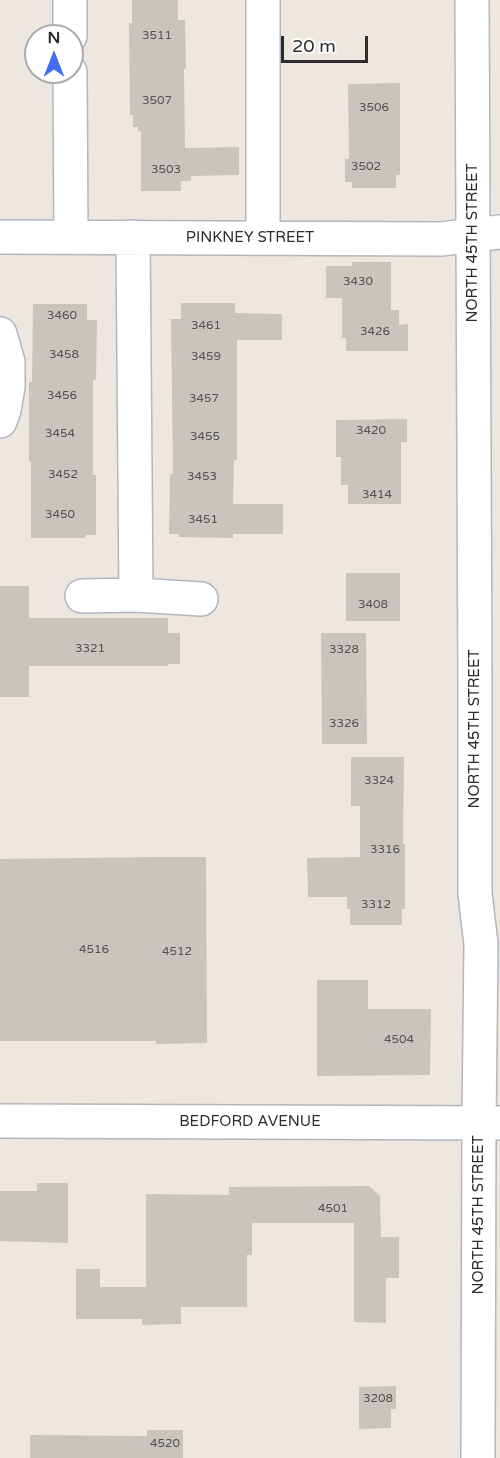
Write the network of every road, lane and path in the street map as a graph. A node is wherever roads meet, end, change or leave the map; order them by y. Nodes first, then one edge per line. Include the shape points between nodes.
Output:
1 (70, 0) edge
2 (263, 0) edge
3 (472, 0) edge
4 (70, 24) edge
5 (70, 84) edge
6 (487, 234) edge
7 (0, 237) edge
8 (71, 237) junction
9 (133, 237) junction
10 (263, 238) junction
11 (0, 334) edge
12 (0, 421) edge
13 (136, 595) junction
14 (82, 596) dead end
15 (201, 599) dead end
16 (488, 683) edge
17 (490, 947) edge
18 (0, 1121) edge
19 (489, 1123) edge
20 (478, 1458) edge

1 - 4 street
2 - 10 street
3 - 6 street, NORTH 45TH STREET
5 - 8 street
6 - 10 street, PINKNEY STREET via 441,239
6 - 16 street, NORTH 45TH STREET
7 - 8 street, PINKNEY STREET
8 - 9 street, PINKNEY STREET
9 - 10 street, PINKNEY STREET
9 - 13 street
11 - 12 street via 8,362 8,387
13 - 14 street
13 - 15 street
16 - 17 street, NORTH 45TH STREET via 474,894
17 - 19 street, NORTH 45TH STREET
18 - 19 street, BEDFORD AVENUE
19 - 20 street, NORTH 45TH STREET

